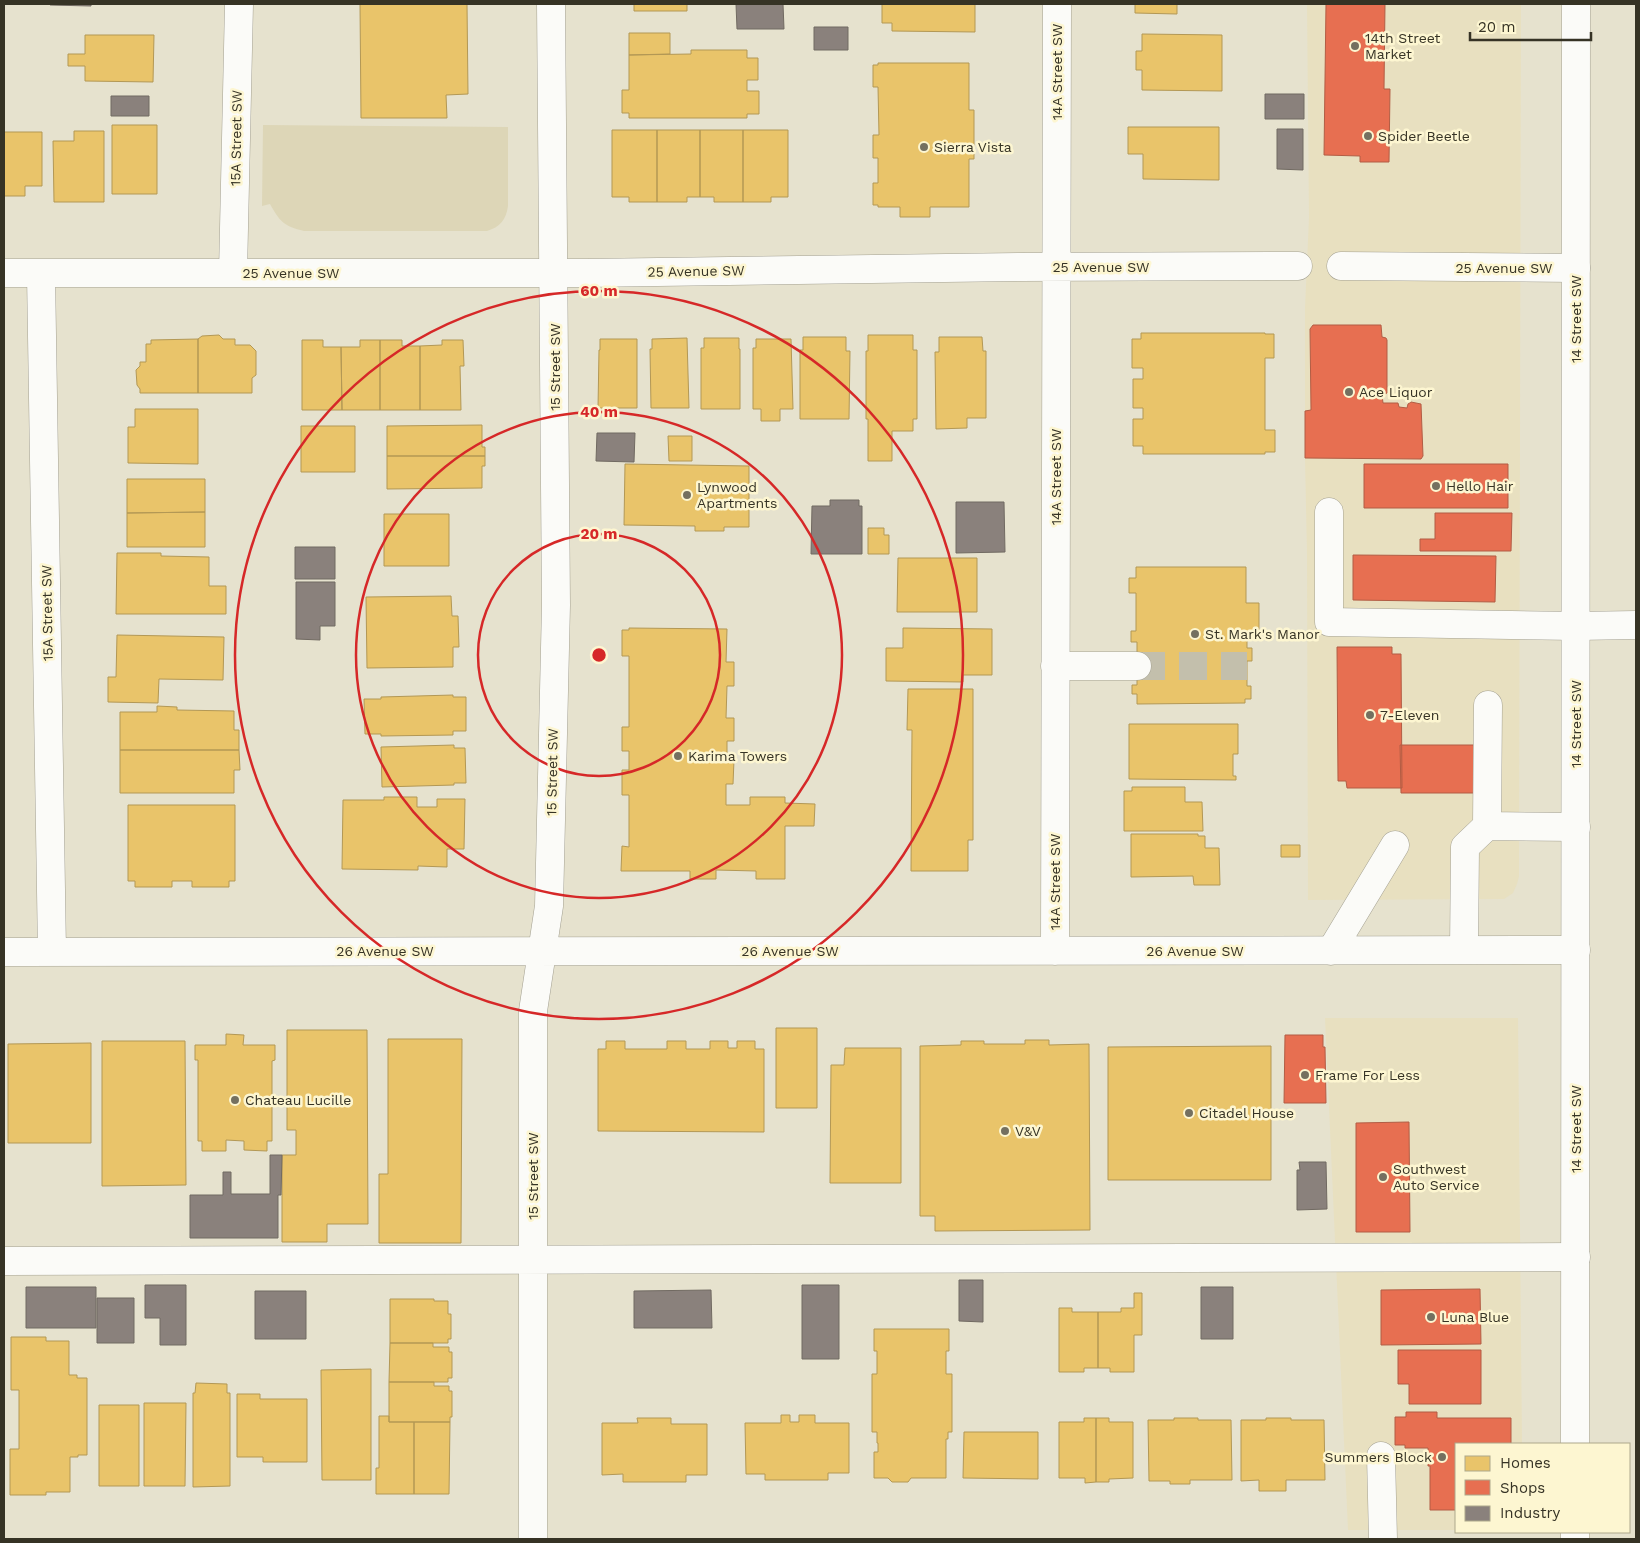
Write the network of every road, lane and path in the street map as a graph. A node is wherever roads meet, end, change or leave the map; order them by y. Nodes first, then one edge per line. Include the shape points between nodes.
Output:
1 (238, 4) edge
2 (551, 4) edge
3 (1057, 4) edge
4 (1576, 4) edge
5 (1298, 266) dead end
6 (1341, 266) dead end
7 (1056, 267) junction
8 (1576, 268) junction
9 (554, 272) junction
10 (4, 273) edge
11 (233, 273) junction
12 (41, 274) junction
13 (1328, 512) dead end
14 (1636, 625) edge
15 (1576, 626) junction
16 (1056, 666) junction
17 (1137, 666) tunnel mouth
18 (1488, 705) dead end
19 (1487, 826) junction
20 (1576, 827) junction
21 (1394, 845) dead end
22 (1464, 950) junction
23 (1576, 950) junction
24 (543, 951) junction
25 (1055, 951) junction
26 (1331, 951) junction
27 (4, 952) edge
28 (52, 952) junction
29 (1576, 1257) junction
30 (533, 1260) junction
31 (4, 1261) edge
32 (1575, 1443) edge
33 (1381, 1456) dead end
34 (533, 1539) edge
35 (1383, 1539) edge

1 - 11 street, 15A Street SW
2 - 9 street, 15 Street SW
3 - 7 street, 14A Street SW
4 - 8 street, 14 Street SW
5 - 7 street, 25 Avenue SW
6 - 8 street, 25 Avenue SW
7 - 9 street, 25 Avenue SW
7 - 16 street, 14A Street SW
8 - 15 street, 14 Street SW
9 - 11 street, 25 Avenue SW
9 - 24 street, 15 Street SW via 556,605 550,898
10 - 12 street, 25 Avenue SW
11 - 12 street, 25 Avenue SW
12 - 28 street, 15A Street SW
13 - 15 street via 1329,622
14 - 15 street
15 - 20 street, 14 Street SW
16 - 17 street
16 - 25 street, 14A Street SW
18 - 19 street
19 - 20 street
19 - 22 street via 1465,847
20 - 23 street, 14 Street SW
21 - 26 street
22 - 23 street, 26 Avenue SW
22 - 26 street, 26 Avenue SW
23 - 29 street, 14 Street SW
24 - 25 street, 26 Avenue SW
24 - 28 street, 26 Avenue SW
24 - 30 street, 15 Street SW via 533,1011
25 - 26 street, 26 Avenue SW
27 - 28 street, 26 Avenue SW
29 - 30 street
29 - 32 street, 14 Street SW
30 - 31 street
30 - 34 street, 15 Street SW
33 - 35 street

